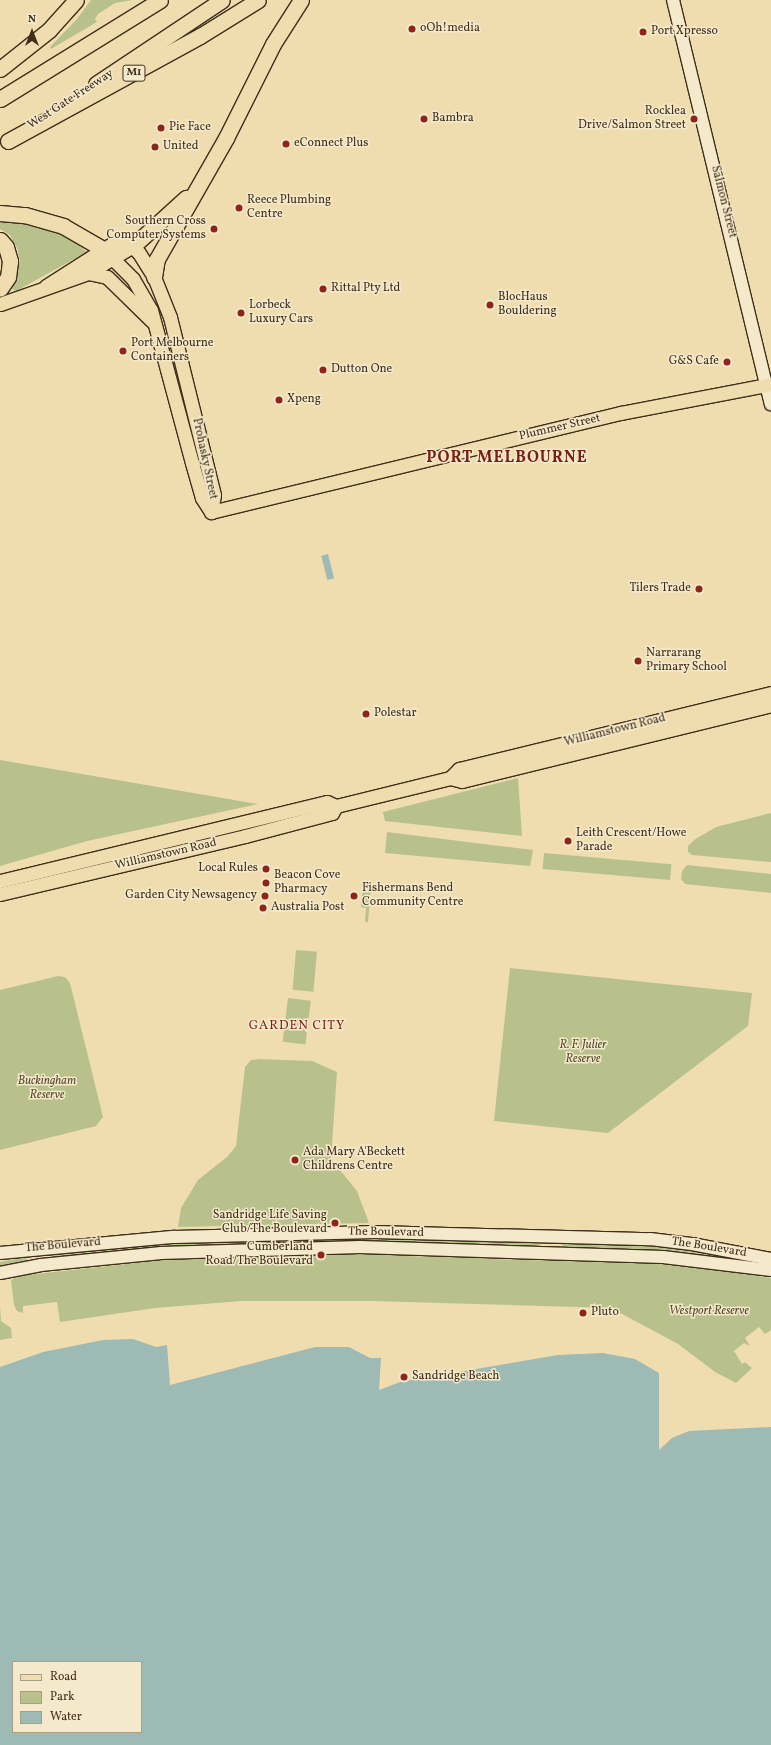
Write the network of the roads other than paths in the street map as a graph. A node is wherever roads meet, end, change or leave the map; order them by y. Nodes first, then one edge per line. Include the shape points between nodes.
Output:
1 (76, 0) edge
2 (160, 0) edge
3 (222, 0) edge
4 (258, 0) edge
5 (301, 0) edge
6 (673, 0) edge
7 (0, 69) edge
8 (0, 99) edge
9 (4, 144) edge
10 (205, 173) junction
11 (0, 213) edge
12 (0, 240) edge
13 (133, 246) junction
14 (110, 251) junction
15 (88, 273) junction
16 (154, 277) junction
17 (46, 286) junction
18 (0, 289) edge
19 (0, 304) edge
20 (157, 327) junction
21 (769, 384) edge
22 (771, 404) edge
23 (211, 512) junction
24 (771, 693) edge
25 (771, 705) edge
26 (457, 776) junction
27 (332, 807) junction
28 (0, 881) edge
29 (0, 894) edge
30 (283, 1233) junction
31 (552, 1237) junction
32 (38, 1248) junction
33 (284, 1248) junction
34 (0, 1253) edge
35 (552, 1253) junction
36 (771, 1259) edge
37 (41, 1265) junction
38 (771, 1270) edge
39 (0, 1273) edge

1 - 7 highway via 49,30
2 - 8 highway
3 - 9 highway, West Gate Freeway / M1
4 - 9 highway, M1 via 188,43
5 - 10 highway via 273,44 226,138
6 - 21 street, Salmon Street
10 - 13 highway via 174,211
10 - 16 highway via 157,259
11 - 14 highway via 25,215 58,224
12 - 18 highway via 9,256 10,267 8,277
13 - 14 main road
13 - 16 main road, Prohasky Street
14 - 15 main road
14 - 17 main road
14 - 20 main road, Prohasky Street via 140,289
15 - 17 main road
15 - 20 main road via 107,277
16 - 23 main road, Prohasky Street via 170,318 195,415 214,495
17 - 19 main road
20 - 23 main road, Prohasky Street via 202,498
21 - 22 street, Salmon Street
21 - 23 main road, Plummer Street via 622,413
24 - 26 main road, Williamstown Road
25 - 26 main road, Williamstown Road
26 - 27 main road
27 - 28 main road, Williamstown Road
27 - 29 main road, Williamstown Road
30 - 31 street, The Boulevard via 375,1232
30 - 32 street, The Boulevard via 174,1237
30 - 33 street
31 - 35 street
31 - 36 street, The Boulevard via 670,1241
32 - 34 street, The Boulevard
32 - 37 street
33 - 35 street, The Boulevard via 360,1247
33 - 37 street, The Boulevard via 185,1251
35 - 38 street, The Boulevard via 680,1258
37 - 39 street, The Boulevard

